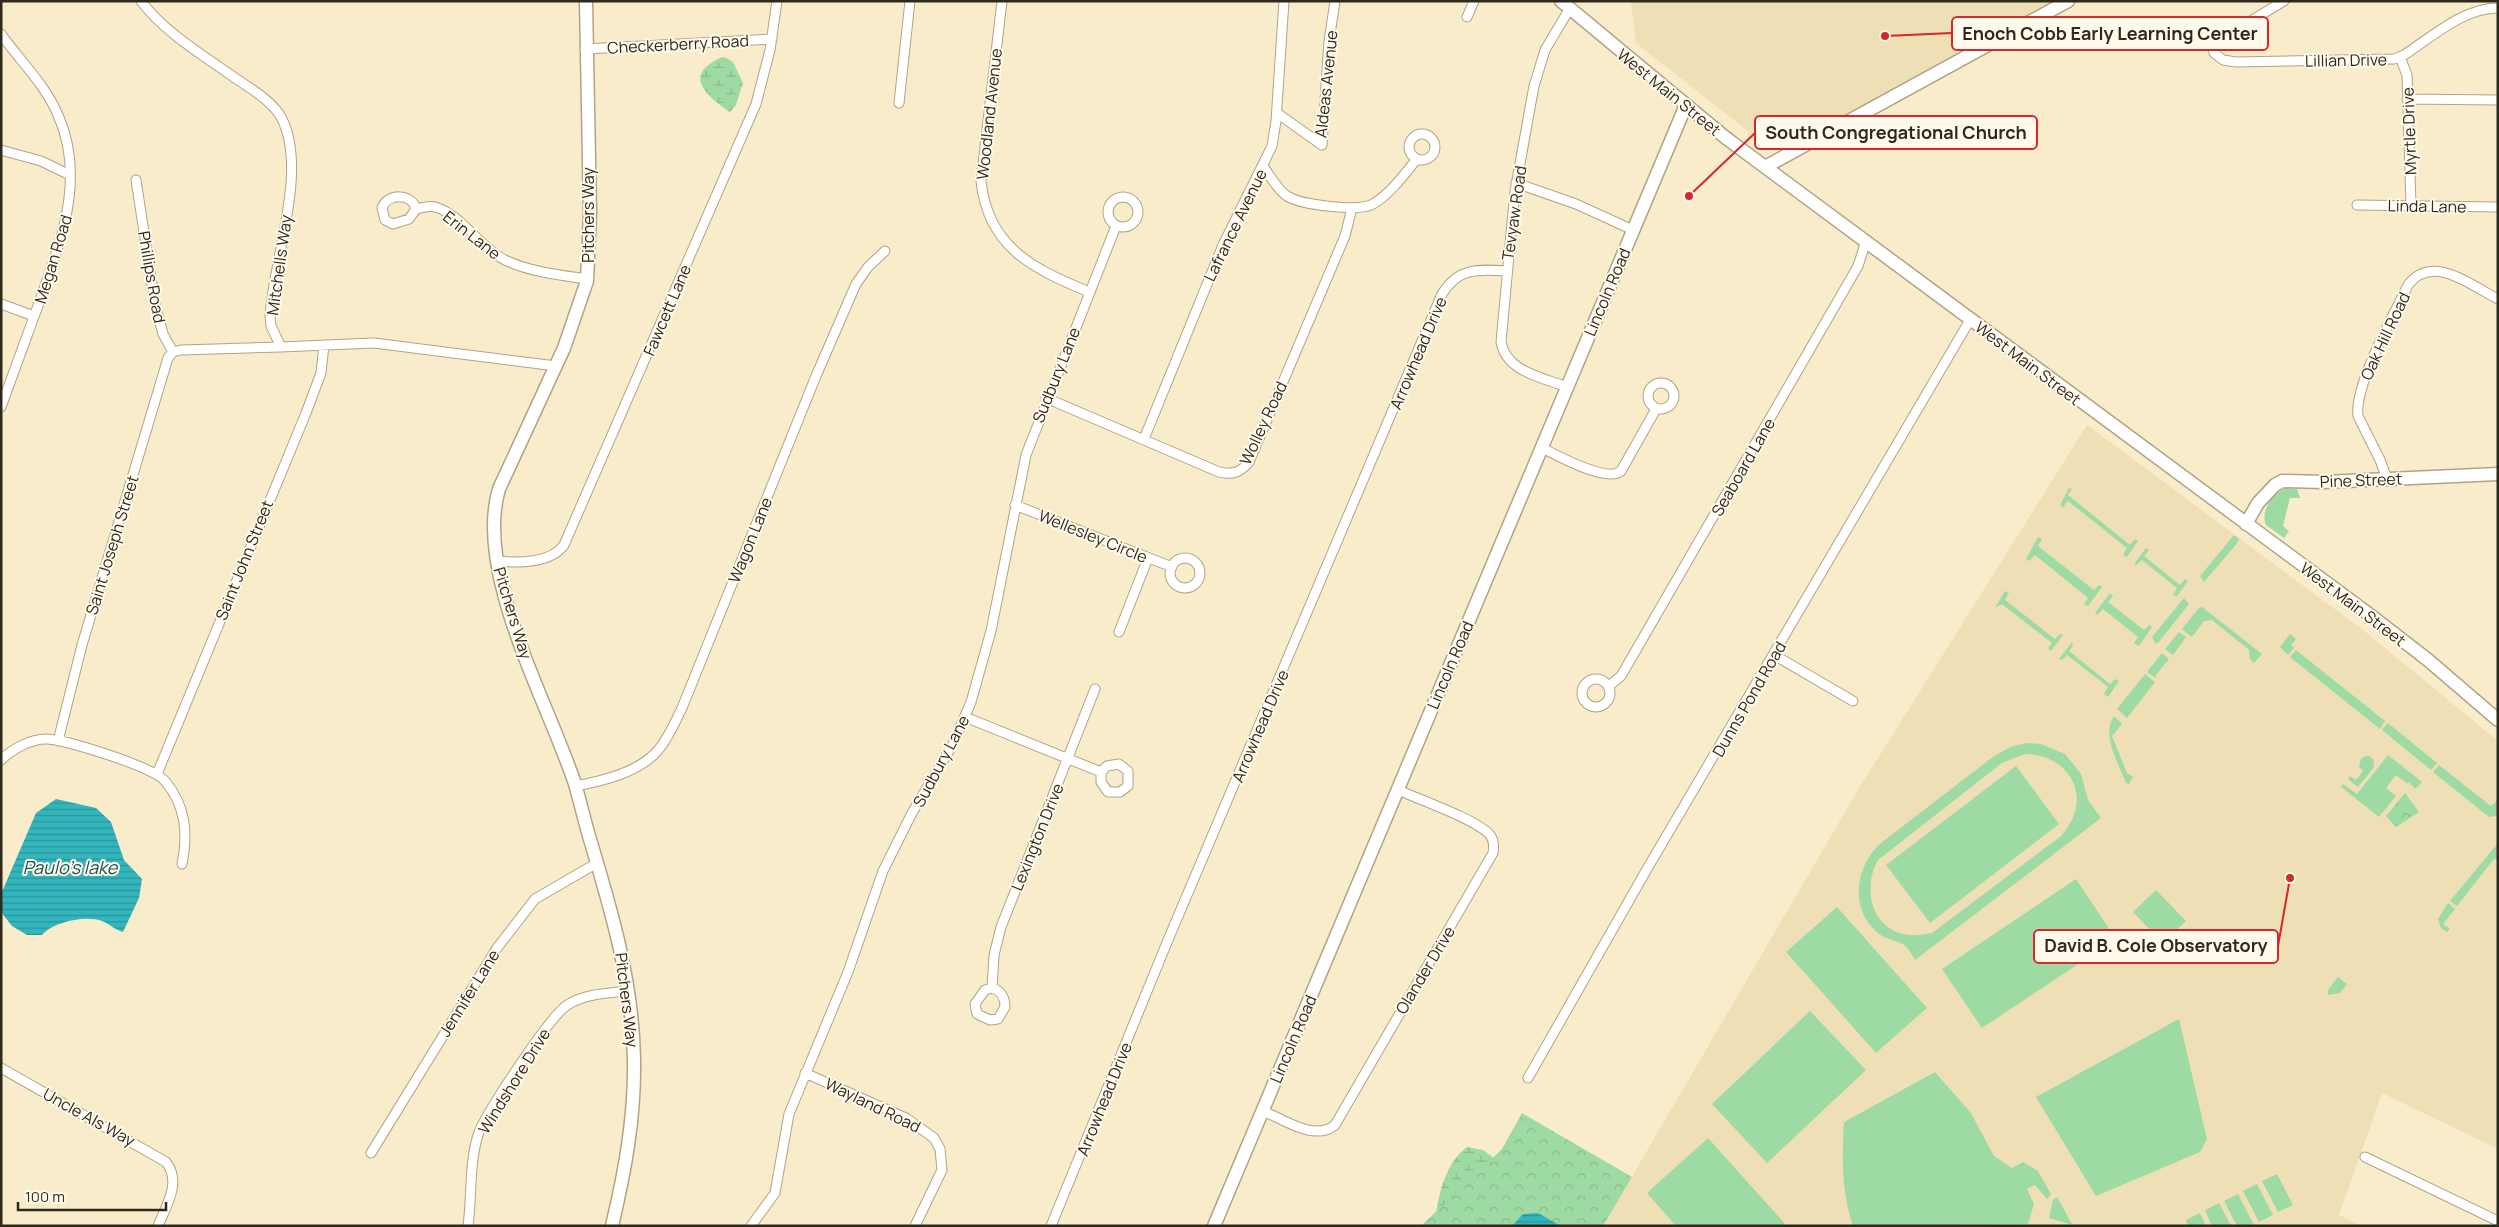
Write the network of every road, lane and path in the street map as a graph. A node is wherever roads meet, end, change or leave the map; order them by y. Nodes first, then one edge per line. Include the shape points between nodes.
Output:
1 (141, 1) edge
2 (586, 1) edge
3 (777, 1) edge
4 (910, 1) edge
5 (1002, 1) edge
6 (1284, 1) edge
7 (1335, 1) edge
8 (1474, 1) edge
9 (2068, 1) edge
10 (2284, 1) edge
11 (1569, 4) edge
12 (2498, 8) edge
13 (1467, 17) dead end
14 (1, 34) edge
15 (772, 39) junction
16 (585, 49) junction
17 (2400, 57) junction
18 (2408, 99) junction
19 (2498, 100) edge
20 (899, 103) dead end
21 (1686, 105) junction
22 (1277, 113) junction
23 (1, 150) edge
24 (1416, 160) dead end
25 (1263, 166) junction
26 (1765, 167) junction
27 (70, 175) junction
28 (136, 180) dead end
29 (1516, 183) junction
30 (2357, 205) dead end
31 (2411, 206) junction
32 (2498, 207) edge
33 (1352, 208) junction
34 (416, 209) dead end
35 (1116, 226) dead end
36 (1633, 230) junction
37 (1866, 241) junction
38 (885, 251) dead end
39 (1506, 271) junction
40 (587, 279) junction
41 (1089, 292) junction
42 (2498, 299) edge
43 (1, 304) edge
44 (34, 316) junction
45 (1970, 320) junction
46 (324, 345) junction
47 (281, 347) junction
48 (173, 352) junction
49 (556, 366) junction
50 (1567, 388) junction
51 (1046, 398) junction
52 (1, 407) edge
53 (1656, 409) dead end
54 (1144, 439) junction
55 (1542, 448) junction
56 (2498, 474) edge
57 (2387, 480) junction
58 (1015, 505) junction
59 (2246, 524) junction
60 (1148, 558) junction
61 (497, 561) junction
62 (1172, 567) dead end
63 (1119, 632) dead end
64 (1774, 654) junction
65 (1609, 686) dead end
66 (1095, 689) dead end
67 (1853, 700) dead end
68 (965, 717) junction
69 (2498, 720) edge
70 (58, 741) junction
71 (1068, 758) junction
72 (1, 760) edge
73 (1101, 772) dead end
74 (157, 774) junction
75 (575, 786) junction
76 (1398, 790) junction
77 (597, 863) junction
78 (182, 864) dead end
79 (992, 988) dead end
80 (628, 991) junction
81 (1, 1068) edge
82 (805, 1073) junction
83 (1528, 1078) dead end
84 (1263, 1111) junction
85 (371, 1153) dead end
86 (2365, 1157) dead end
87 (2498, 1221) edge
88 (158, 1226) edge
89 (468, 1226) edge
90 (612, 1226) edge
91 (751, 1226) edge
92 (915, 1226) edge
93 (1051, 1226) edge
94 (1214, 1226) edge
95 (2495, 1226) edge

1 - 47 street, Mitchells Way via 168,28 270,105 281,118 290,148 290,186 270,316
2 - 16 main road, Pitchers Way
3 - 15 street, Fawcett Lane
4 - 20 street
5 - 41 street, Woodland Avenue via 981,182 986,209 998,233 1018,255 1052,276
6 - 22 street, Lafrance Avenue
7 - 22 street, Aldeas Avenue via 1322,146
8 - 13 street
9 - 26 main road
10 - 17 street, Lillian Drive via 2217,41 2214,53 2224,60 2236,62
11 - 21 main road, West Main Street
11 - 29 street, Tevyaw Road via 1538,67
12 - 17 street, Lillian Drive via 2485,8 2465,16
14 - 27 street, Megan Road via 46,93 58,115
15 - 16 street, Checkerberry Road
15 - 61 street, Fawcett Lane via 756,104 564,545 556,554 542,559
16 - 40 main road, Pitchers Way via 590,213
17 - 18 street, Myrtle Drive via 2406,70
18 - 19 street
18 - 31 street, Myrtle Drive
21 - 26 main road, West Main Street
21 - 36 main road, Lincoln Road
22 - 25 street, Lafrance Avenue via 1272,146
23 - 27 street via 41,161
24 - 33 street via 1380,200 1366,207
25 - 33 street via 1288,197
25 - 54 street, Lafrance Avenue via 1213,269
26 - 37 main road, West Main Street
27 - 44 street, Megan Road via 66,224
28 - 48 street, Phillips Road via 155,304 162,334
29 - 36 street via 1576,204
29 - 39 street, Tevyaw Road
30 - 31 street, Linda Lane
31 - 32 street, Linda Lane
33 - 54 street, Wolley Road via 1345,236 1242,470 1232,474 1219,472
34 - 40 street, Erin Lane via 437,208 497,256 508,261 531,269
35 - 41 street, Sudbury Lane
36 - 50 main road, Lincoln Road
37 - 45 main road, West Main Street
37 - 65 street, Seaboard Lane via 1858,266 1796,375 1621,676
38 - 75 street, Wagon Lane via 856,284 666,740 652,757 635,767 596,782
39 - 50 street, Tevyaw Road via 1501,342 1504,354 1526,372
39 - 93 street, Arrowhead Drive via 1461,274 1442,294 1168,940
40 - 49 main road, Pitchers Way via 582,301
41 - 51 street, Sudbury Lane
42 - 57 street, Oak Hill Road via 2457,276 2442,272 2422,274 2408,285 2361,389 2357,408
43 - 44 street
44 - 52 street, Megan Road
45 - 59 main road, West Main Street
45 - 64 street, Dunns Pond Road
46 - 47 street
46 - 49 street via 374,343
46 - 74 street, Saint John Street via 321,373 306,413
47 - 48 street
48 - 70 street, Saint Joseph Street via 118,519
49 - 61 main road, Pitchers Way via 499,489 494,518
50 - 55 main road, Lincoln Road
51 - 54 street, Wolley Road
51 - 58 street, Sudbury Lane via 1026,455
53 - 55 street via 1616,475 1603,474
55 - 76 main road, Lincoln Road
56 - 57 main road, Pine Street
57 - 59 main road, Pine Street via 2282,481 2258,503
58 - 60 street, Wellesley Circle
58 - 68 street, Sudbury Lane via 991,632
59 - 69 main road, West Main Street via 2428,660
60 - 62 street, Wellesley Circle
60 - 63 street
61 - 75 main road, Pitchers Way via 511,616
64 - 67 street
64 - 83 street, Dunns Pond Road
66 - 71 street, Lexington Drive
68 - 71 street
68 - 82 street, Sudbury Lane via 954,744 912,813 887,864 848,972
70 - 72 street via 32,742
70 - 74 street
71 - 73 street
71 - 79 street, Lexington Drive via 1001,927 994,955
74 - 78 street via 171,790 184,818 186,845
75 - 77 main road, Pitchers Way
76 - 84 main road, Lincoln Road
76 - 84 street, Olander Drive via 1488,833 1494,843 1493,853 1334,1125 1327,1130 1314,1131
77 - 80 main road, Pitchers Way via 618,939
77 - 85 street, Jennifer Lane via 535,899 497,948
80 - 89 street, Windshore Drive via 572,1002 557,1014 539,1038 479,1133
80 - 90 main road, Pitchers Way via 633,1040 633,1104 628,1150
81 - 88 street, Uncle Als Way via 160,1156 172,1171 173,1189
82 - 91 street, Sudbury Lane via 789,1114 775,1193
82 - 92 street, Wayland Road via 906,1118 934,1138 940,1149 942,1170
84 - 94 main road, Lincoln Road
86 - 87 street
87 - 95 street

